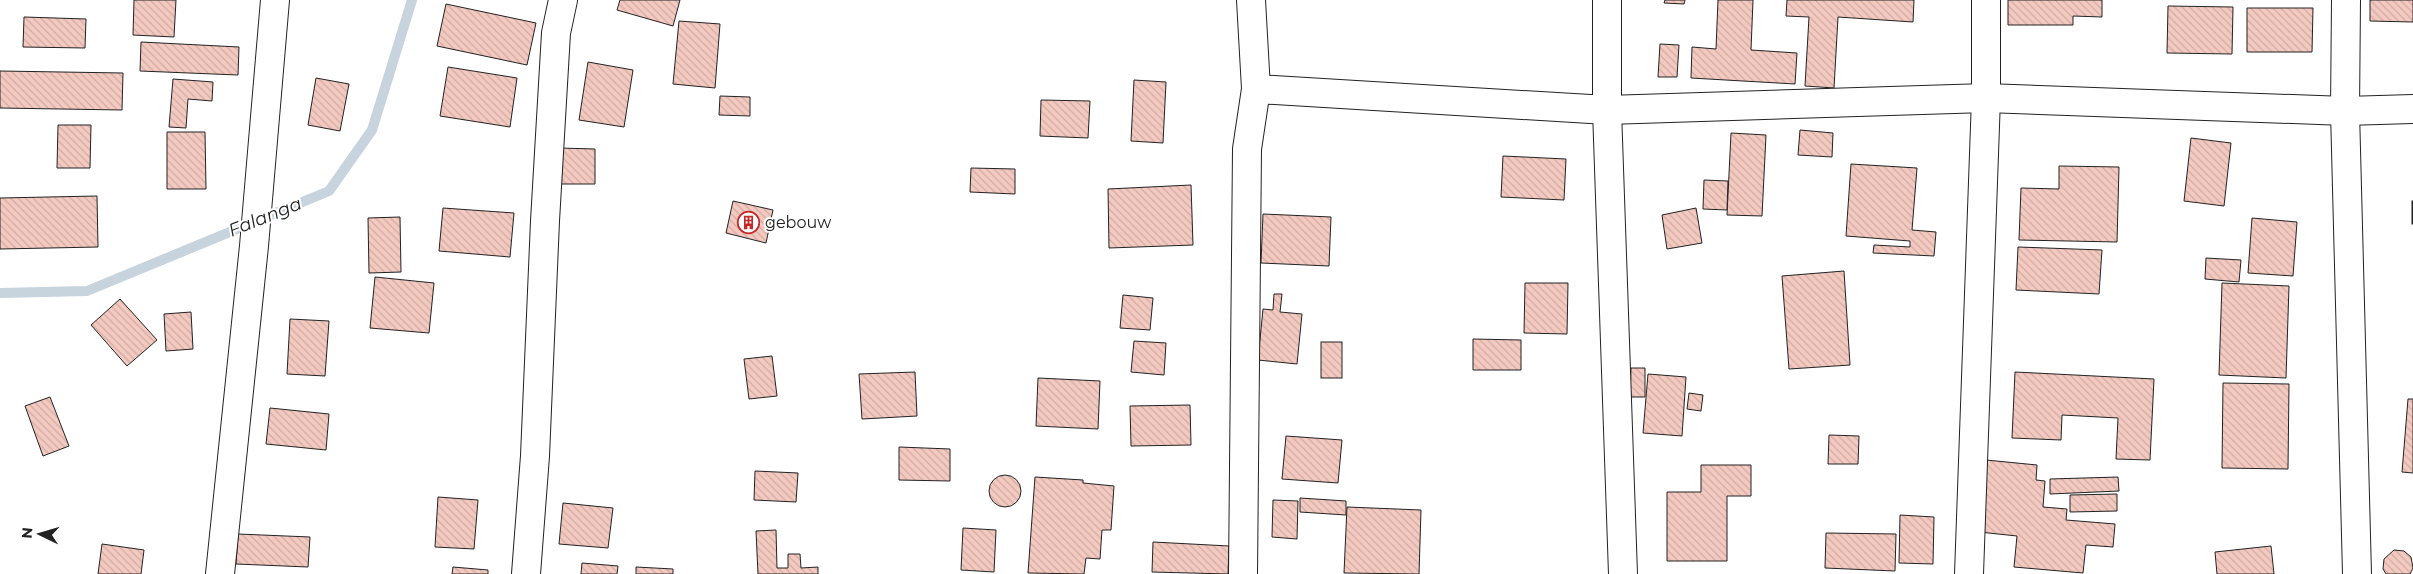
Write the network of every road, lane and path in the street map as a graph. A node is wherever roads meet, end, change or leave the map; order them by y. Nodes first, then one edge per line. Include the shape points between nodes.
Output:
1 (275, 0) edge
2 (563, 0) edge
3 (1251, 0) edge
4 (1607, 0) edge
5 (1986, 0) edge
6 (2346, 0) edge
7 (1256, 89) junction
8 (1986, 98) junction
9 (2413, 109) edge
10 (1607, 110) junction
11 (2345, 111) junction
12 (220, 574) edge
13 (526, 574) edge
14 (1243, 574) edge
15 (1622, 574) edge
16 (1969, 574) edge
17 (2356, 574) edge

1 - 12 street via 254,246
2 - 13 street via 556,33
3 - 7 street
4 - 10 street
5 - 8 street
6 - 11 street
7 - 10 street
7 - 14 street via 1247,149
8 - 10 street
8 - 11 street
8 - 16 street
9 - 11 street
10 - 15 street
11 - 17 street

